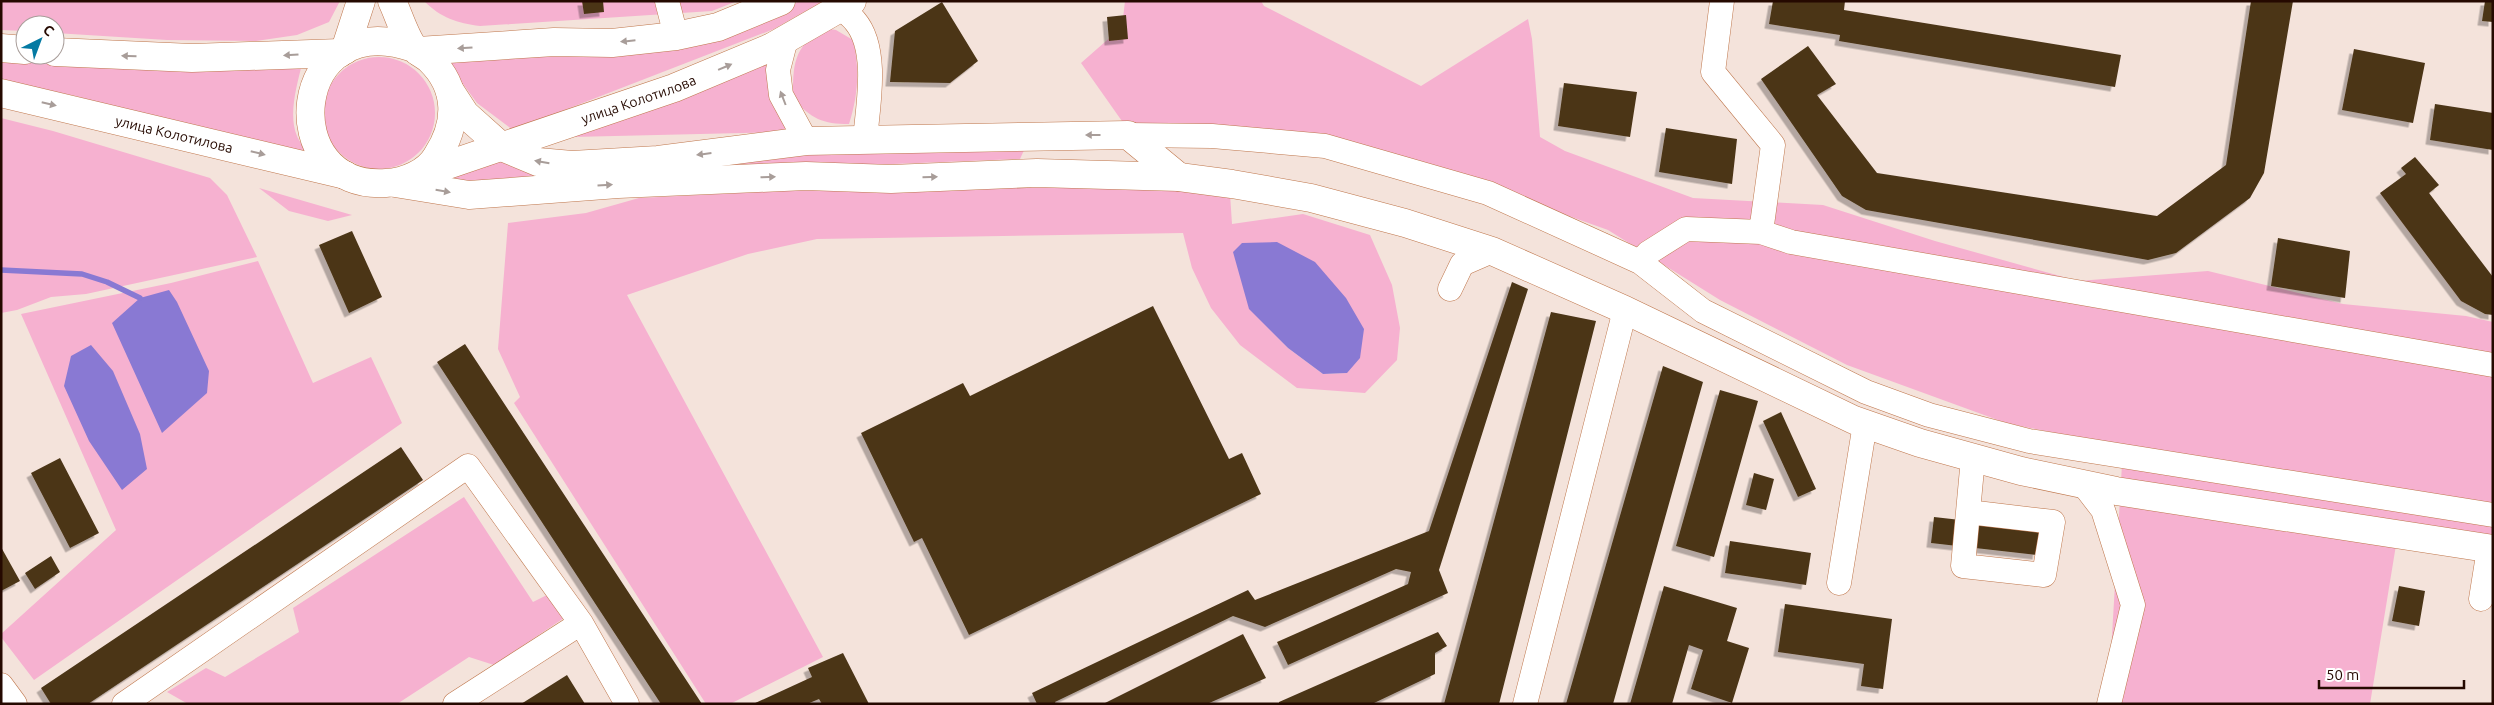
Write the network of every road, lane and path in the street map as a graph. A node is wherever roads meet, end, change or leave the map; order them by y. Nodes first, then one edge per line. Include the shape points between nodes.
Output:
1 (362, 1) edge
2 (392, 1) edge
3 (667, 1) edge
4 (781, 1) edge
5 (1722, 1) edge
6 (847, 5) edge
7 (676, 36) junction
8 (786, 39) junction
9 (1, 48) edge
10 (15, 49) edge
11 (416, 50) junction
12 (65, 52) edge
13 (343, 52) junction
14 (450, 91) junction
15 (1, 93) edge
16 (1128, 135) junction
17 (865, 139) junction
18 (806, 141) junction
19 (502, 147) junction
20 (346, 175) junction
21 (1179, 177) junction
22 (405, 179) junction
23 (1760, 232) junction
24 (1492, 252) junction
25 (1640, 262) junction
26 (1450, 289) dead end
27 (1625, 310) junction
28 (2493, 365) edge
29 (1865, 424) junction
30 (1973, 458) junction
31 (2083, 484) junction
32 (1968, 512) dead end
33 (2493, 515) edge
34 (2491, 549) edge
35 (1839, 583) dead end
36 (2481, 599) dead end
37 (581, 623) junction
38 (1, 685) edge
39 (148, 697) edge
40 (15, 704) edge
41 (124, 704) edge
42 (455, 704) edge
43 (628, 704) edge
44 (1525, 704) edge
45 (2109, 704) edge

1 - 13 main road
2 - 11 main road
3 - 7 street
4 - 7 main road, улица Колотилова via 718,27
5 - 23 street via 1712,72 1773,145
6 - 8 main road, улица Колотилова
6 - 17 street via 865,39 871,76
7 -> 11 main road, улица Колотилова via 612,43 554,42
18 -> 8 street via 781,95 778,70
19 -> 8 main road, улица Колотилова via 674,88
9 - 10 main road
11 - 13 main road, улица Колотилова via 395,42 376,40 357,44
11 - 14 main road, улица Колотилова via 442,74
13 -> 12 main road, улица Колотилова via 192,58
13 - 20 main road, улица Колотилова via 322,70 312,92 309,116 314,139 327,160
14 - 19 main road via 465,114
14 - 22 main road, улица Колотилова via 453,116 448,140 434,161
15 -> 20 main road, улица Колотилова
16 -> 17 main road
16 - 21 main road
16 - 25 street via 1212,136 1325,146 1488,193
17 - 18 main road
18 -> 19 main road via 658,160 572,165 538,162
19 - 22 main road, улица Колотилова
20 - 22 main road, улица Колотилова via 369,184
22 -> 21 main road via 469,195 618,184 806,176 891,179 1037,173
21 - 24 main road via 1311,198 1404,223
23 - 25 street via 1686,229 1648,253
23 - 28 street via 1791,242
24 - 26 street via 1462,264
24 - 27 main road
25 - 33 street via 1703,311 1866,392 1929,416 2029,441
27 - 29 main road
27 - 44 street
29 - 30 main road
29 - 35 street
30 - 31 main road
30 - 32 street
31 - 34 main road
31 - 45 street via 2103,510 2133,604
34 - 36 street
37 - 39 street via 468,466
37 - 42 street
37 - 43 street
38 - 40 street
39 - 41 street

